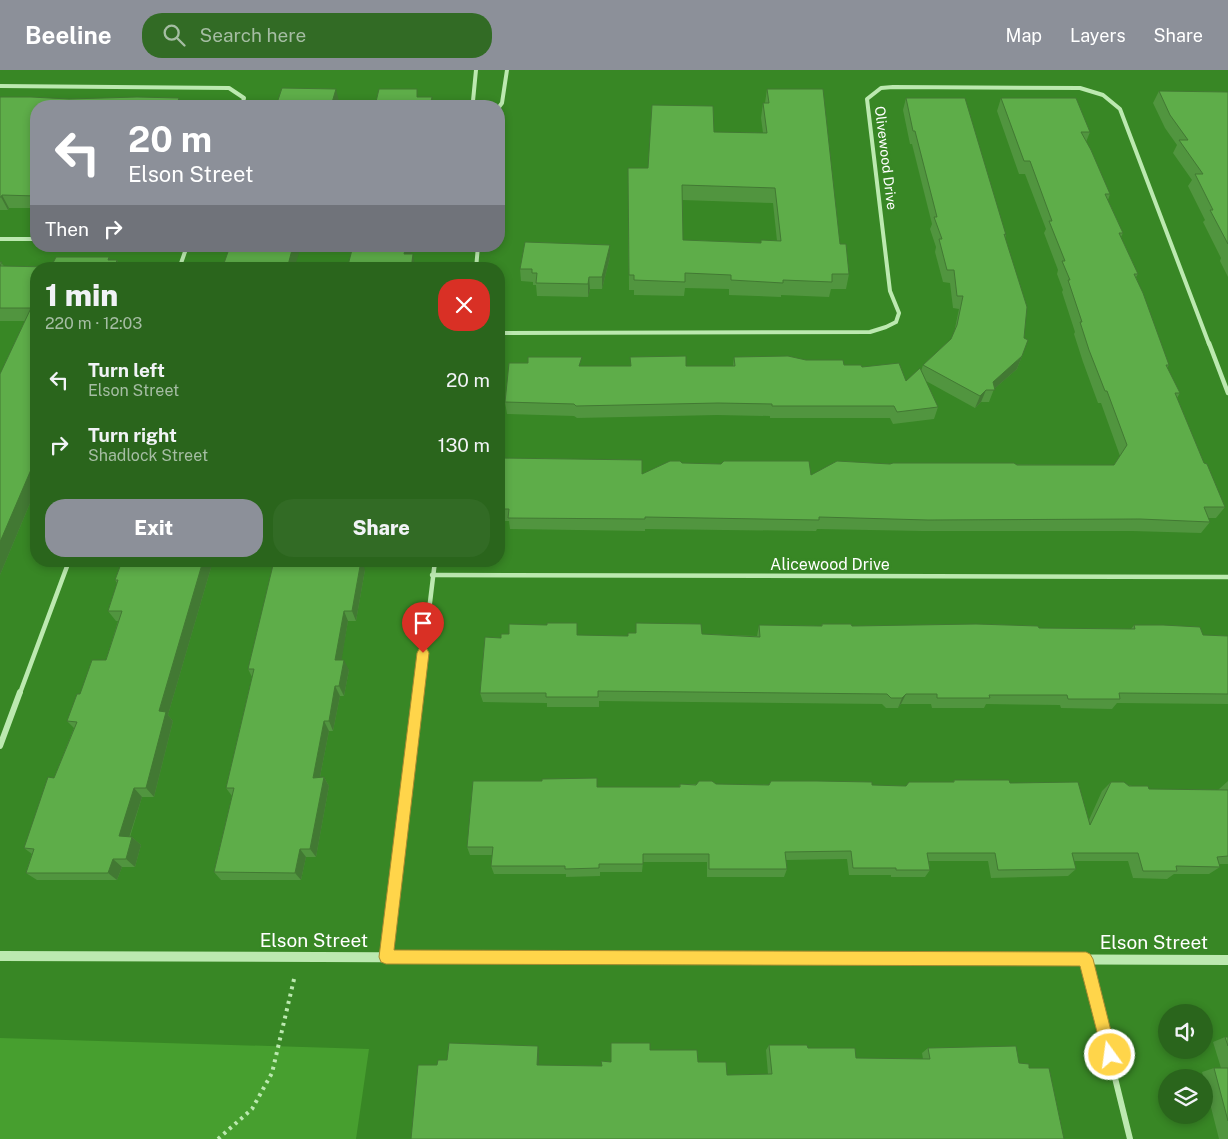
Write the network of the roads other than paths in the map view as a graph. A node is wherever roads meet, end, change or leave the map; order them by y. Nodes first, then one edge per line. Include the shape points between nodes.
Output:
1 (476, 70) edge
2 (507, 70) edge
3 (0, 86) edge
4 (244, 100) edge
5 (473, 100) edge
6 (502, 100) edge
7 (0, 239) edge
8 (30, 239) edge
9 (505, 333) edge
10 (1228, 393) edge
11 (67, 567) edge
12 (434, 567) edge
13 (432, 575) junction
14 (1228, 577) edge
15 (0, 746) edge
16 (0, 956) edge
17 (386, 957) junction
18 (1086, 959) junction
19 (1228, 960) edge
20 (1130, 1139) edge

1 - 5 street
2 - 6 street
3 - 4 street via 229,88
7 - 8 street
9 - 10 street, Olivewood Drive via 870,332 891,327 899,312 890,291 867,99 881,88 1080,88 1103,95 1120,109
11 - 15 street
12 - 13 street
13 - 14 street, Alicewood Drive
13 - 17 street
16 - 17 street, Elson Street
17 - 18 street, Elson Street
18 - 19 street, Elson Street
18 - 20 street

